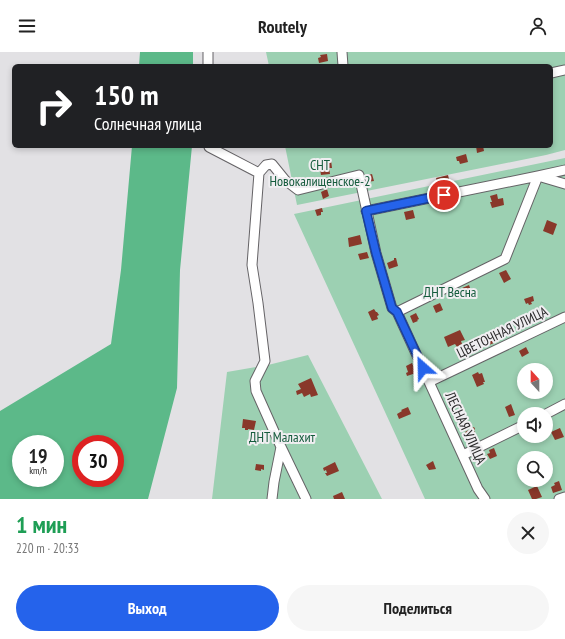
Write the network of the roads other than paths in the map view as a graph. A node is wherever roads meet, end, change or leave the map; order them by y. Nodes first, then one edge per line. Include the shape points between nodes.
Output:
1 (208, 52) edge
2 (342, 52) edge
3 (208, 64) edge
4 (343, 64) edge
5 (565, 70) edge
6 (553, 73) edge
7 (211, 148) edge
8 (565, 170) edge
9 (259, 173) junction
10 (538, 176) junction
11 (565, 184) edge
12 (366, 211) junction
13 (397, 312) junction
14 (565, 317) edge
15 (429, 382) junction
16 (565, 404) edge
17 (553, 410) edge
18 (517, 428) edge
19 (281, 447) junction
20 (464, 455) junction
21 (565, 497) edge
22 (272, 499) edge
23 (306, 499) edge
24 (485, 499) edge
25 (559, 499) edge

1 - 3 street
2 - 4 street
5 - 6 street
7 - 9 street
8 - 10 street
9 - 12 street, ЛЕСНАЯ УЛИЦА via 266,165 272,164 285,180 298,190 359,176
9 - 19 street via 252,265 265,361 255,381 256,391
10 - 11 street
10 - 12 street
10 - 13 street via 505,259
12 - 13 street, ЛЕСНАЯ УЛИЦА via 392,308
13 - 15 street, ЛЕСНАЯ УЛИЦА
14 - 15 street, ЦВЕТОЧНАЯ УЛИЦА
15 - 20 street, ЛЕСНАЯ УЛИЦА
16 - 17 street
18 - 20 street
19 - 22 street
19 - 23 street
20 - 24 street, ЛЕСНАЯ УЛИЦА via 478,489
21 - 25 street

